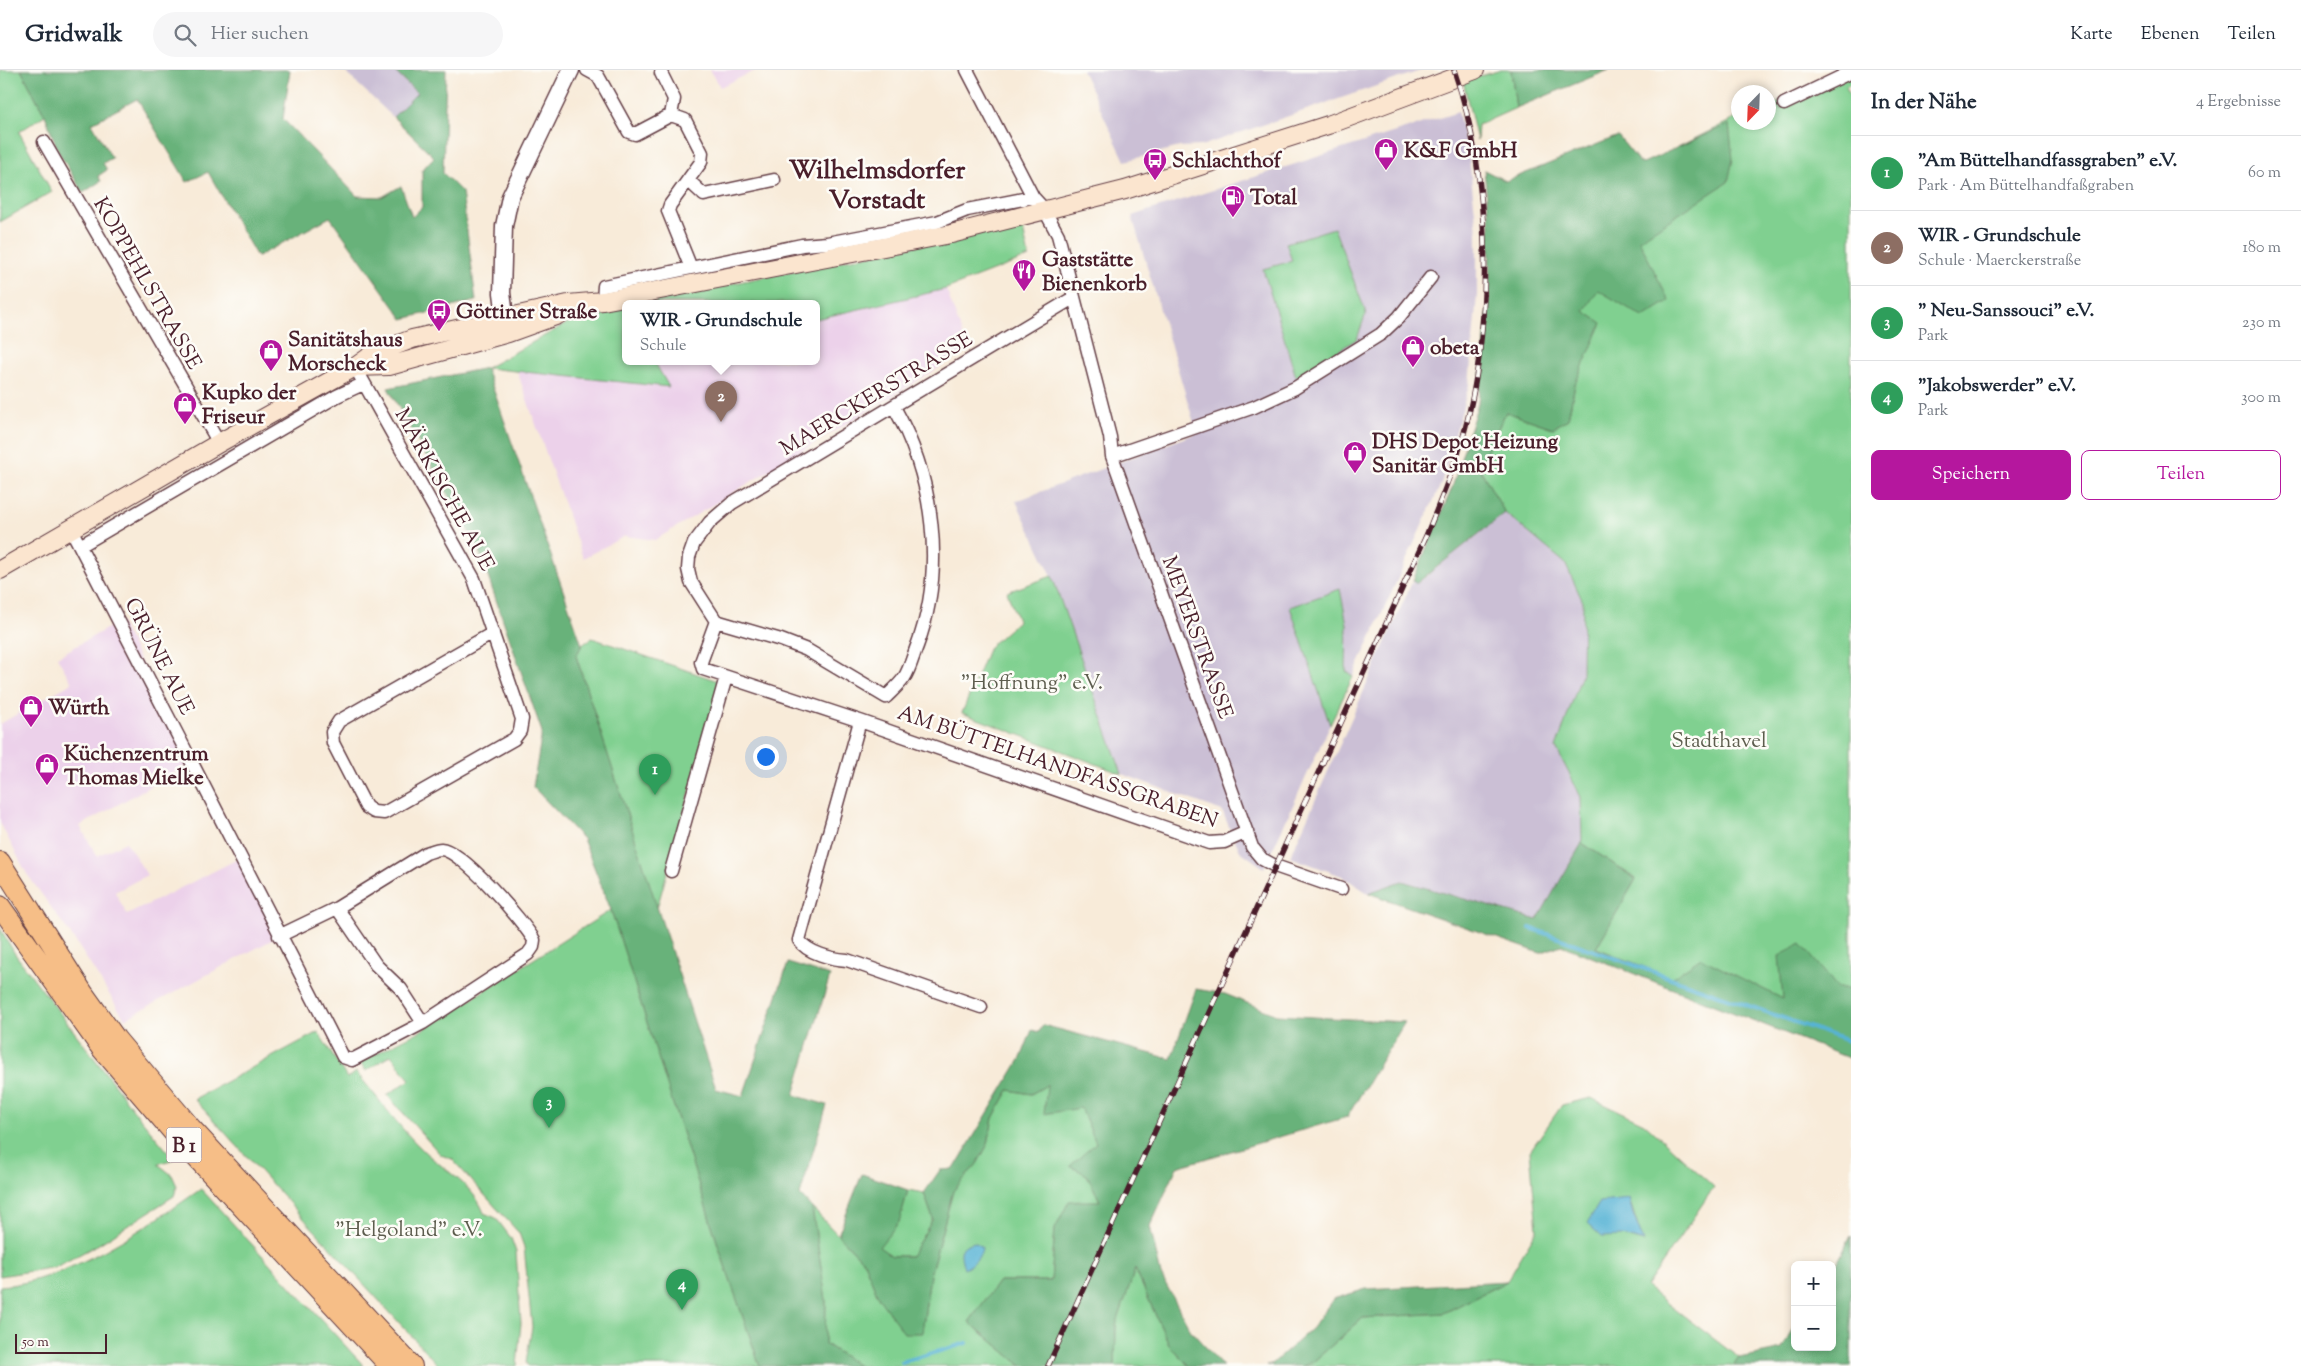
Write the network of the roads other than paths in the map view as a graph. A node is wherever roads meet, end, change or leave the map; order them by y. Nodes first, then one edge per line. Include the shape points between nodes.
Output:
1 (571, 70) edge
2 (587, 70) edge
3 (662, 70) edge
4 (967, 70) edge
5 (1475, 70) edge
6 (1851, 72) edge
7 (603, 73) edge
8 (1784, 104) dead end
9 (671, 115) junction
10 (44, 142) dead end
11 (688, 180) junction
12 (774, 180) dead end
13 (1039, 203) junction
14 (700, 271) junction
15 (1431, 277) dead end
16 (1073, 298) junction
17 (506, 326) junction
18 (354, 367) junction
19 (363, 384) junction
20 (894, 407) junction
21 (219, 443) junction
22 (1112, 456) junction
23 (71, 529) junction
24 (80, 546) junction
25 (0, 570) edge
26 (716, 621) junction
27 (493, 633) junction
28 (726, 677) junction
29 (860, 721) junction
30 (1247, 832) junction
31 (0, 862) edge
32 (671, 871) dead end
33 (1341, 889) dead end
34 (0, 906) edge
35 (337, 908) junction
36 (279, 936) junction
37 (981, 1007) dead end
38 (423, 1023) junction
39 (390, 1366) edge
40 (412, 1366) edge

1 - 17 street via 510,197 504,226 502,292
2 - 7 street
3 - 9 street via 674,99
4 - 13 street, MEYERSTRASSE
5 - 13 main road via 1394,102 1125,190
6 - 8 street
7 - 9 street via 629,132 635,134
9 - 11 street via 685,120 702,153 701,162
10 - 21 street, KOPPEHLSTRASSE
11 - 12 street via 704,195
11 - 14 street via 668,211
13 - 14 main road via 951,234
13 - 16 street, MEYERSTRASSE via 1058,234
14 - 17 main road via 599,302 568,304
15 - 22 street via 1399,318 1381,334 1295,388 1254,407
16 - 20 street, MAERCKERSTRASSE
16 - 22 street, MEYERSTRASSE via 1110,437
17 - 18 main road via 473,343 389,366
17 - 18 main road via 470,325 412,339 373,354
18 - 19 street, MÄRKISCHE AUE
18 - 21 main road
19 - 24 street via 337,396
19 - 27 street, MÄRKISCHE AUE via 474,579
20 - 26 street, MAERCKERSTRASSE via 732,503 704,529 694,543 688,569 690,582
20 - 26 street via 909,434 928,501 933,532 930,592 920,637 905,676 886,697 807,650
21 - 23 main road
22 - 30 street, MEYERSTRASSE
23 - 24 street, GRÜNE AUE
23 - 25 main road
24 - 36 street, GRÜNE AUE
26 - 28 street, AM BÜTTELHANDFASSGRABEN via 701,662 703,669
27 - 27 street, MÄRKISCHE AUE via 522,719 520,731 514,739 384,813 366,807 333,743 332,732 339,722
28 - 29 street, AM BÜTTELHANDFASSGRABEN
28 - 32 street
29 - 30 street, AM BÜTTELHANDFASSGRABEN via 1209,843 1224,842
29 - 37 street via 798,940 803,947 837,960 847,960
30 - 33 street, AM BÜTTELHANDFASSGRABEN via 1252,847 1262,859
31 - 40 main road, B 1 via 83,993 123,1047 191,1128
34 - 39 main road, B 1 via 102,1049 180,1140
35 - 36 street, GRÜNE AUE
35 - 38 street via 376,965 401,989
35 - 38 street, GRÜNE AUE via 426,853 441,849 458,858 497,893 529,932 534,940 528,954
36 - 38 street, GRÜNE AUE via 343,1057 352,1060

